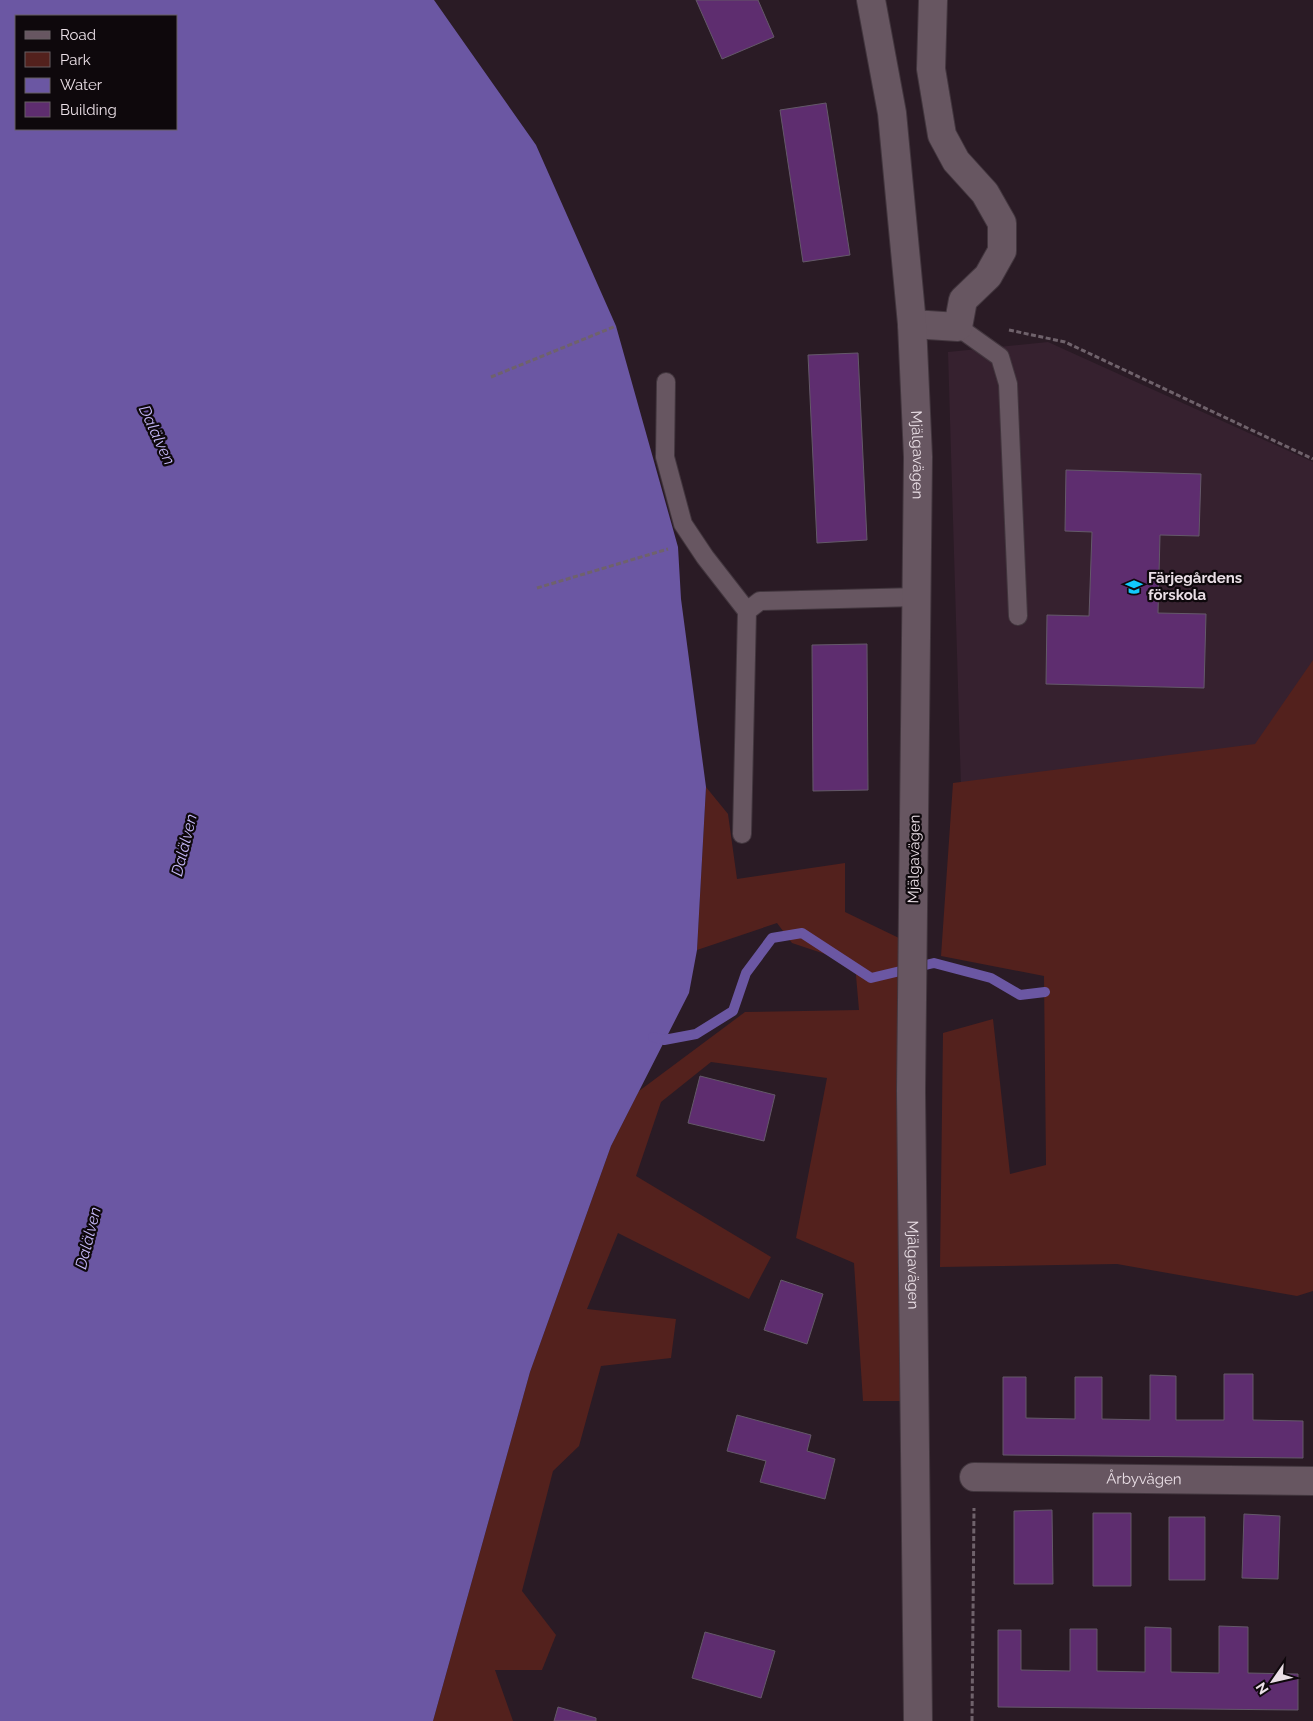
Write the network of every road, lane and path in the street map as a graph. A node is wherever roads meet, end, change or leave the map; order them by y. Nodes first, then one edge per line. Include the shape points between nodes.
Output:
1 (871, 0) edge
2 (933, 0) edge
3 (912, 324) junction
4 (616, 326) dead end
5 (958, 327) junction
6 (1005, 330) dead end
7 (491, 377) dead end
8 (666, 382) dead end
9 (1313, 459) edge
10 (668, 549) dead end
11 (537, 588) dead end
12 (917, 597) junction
13 (747, 611) junction
14 (1018, 616) dead end
15 (742, 834) dead end
16 (974, 1477) joint
17 (1313, 1481) edge
18 (918, 1721) edge
19 (972, 1721) edge

1 - 3 street, Mjälgavägen via 892,113
2 - 5 street via 931,69 942,135 956,161 985,193 1002,223 1002,251 988,276 962,300
3 - 5 street
3 - 12 street, Mjälgavägen via 918,457
4 - 7 path
5 - 14 lane via 1000,357 1008,384
6 - 9 path via 1065,342
8 - 13 lane via 665,457 683,524
10 - 11 path
12 - 13 lane via 760,600
12 - 18 street, Mjälgavägen via 911,1091
13 - 15 lane
16 - 17 street, Årbyvägen
16 - 19 path

